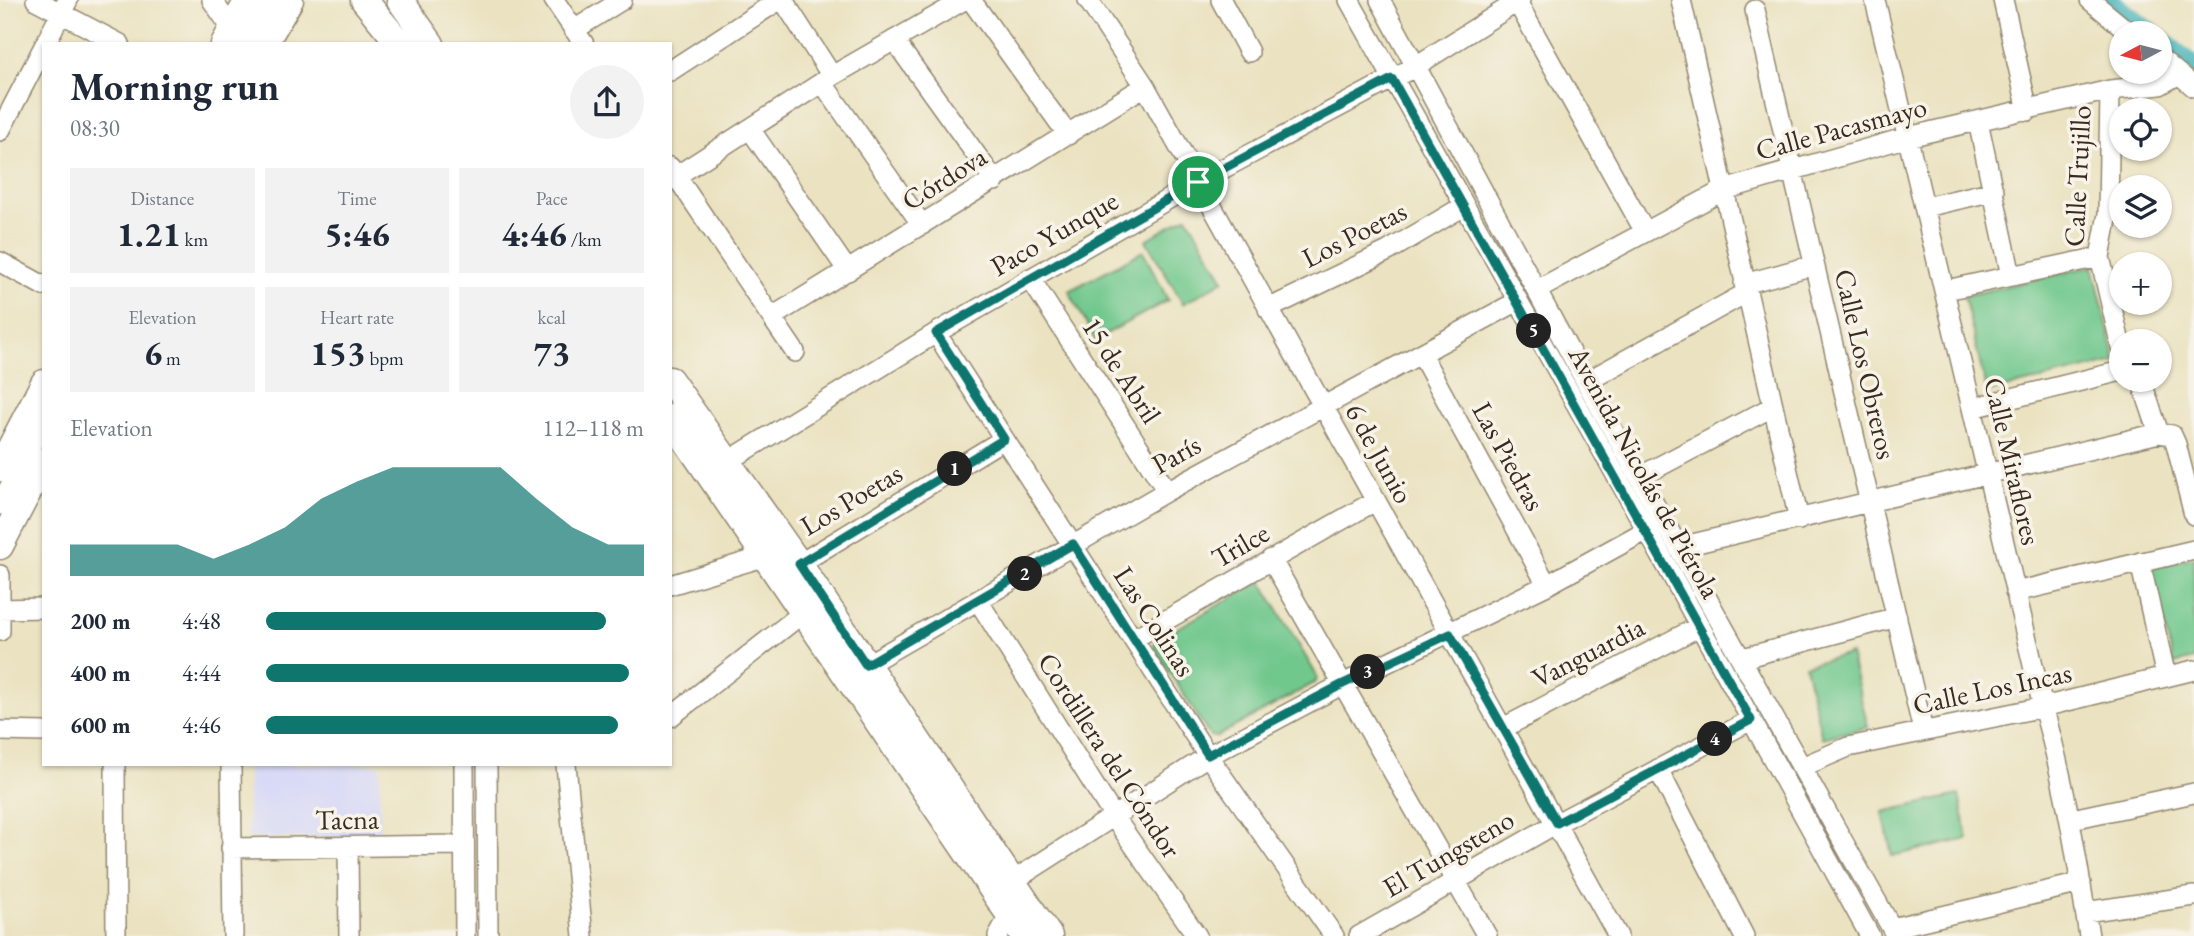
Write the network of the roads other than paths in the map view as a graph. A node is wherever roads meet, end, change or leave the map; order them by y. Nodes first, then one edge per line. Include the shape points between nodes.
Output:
1 (36, 0) edge
2 (212, 0) edge
3 (248, 0) edge
4 (267, 0) edge
5 (290, 0) edge
6 (364, 0) edge
7 (400, 0) edge
8 (554, 0) edge
9 (622, 0) edge
10 (781, 0) edge
11 (964, 0) edge
12 (971, 0) edge
13 (1088, 0) edge
14 (1221, 0) edge
15 (1349, 0) edge
16 (1380, 0) edge
17 (1518, 0) edge
18 (1681, 0) edge
19 (1875, 0) edge
20 (2003, 0) edge
21 (2090, 0) edge
22 (64, 7) edge
23 (1755, 10) dead end
24 (2115, 21) edge
25 (579, 37) edge
26 (233, 39) edge
27 (894, 40) junction
28 (46, 42) edge
29 (117, 42) edge
30 (265, 42) edge
31 (398, 42) edge
32 (430, 42) edge
33 (42, 49) edge
34 (1249, 52) dead end
35 (2172, 68) edge
36 (672, 70) edge
37 (1404, 73) junction
38 (827, 79) junction
39 (2186, 80) edge
40 (1145, 86) junction
41 (2110, 90) junction
42 (2028, 111) junction
43 (1978, 121) junction
44 (750, 129) junction
45 (0, 131) edge
46 (1068, 135) junction
47 (1908, 137) junction
48 (1791, 169) junction
49 (672, 174) edge
50 (995, 181) junction
51 (1198, 182) junction
52 (1724, 190) junction
53 (1994, 191) junction
54 (1464, 206) junction
55 (1925, 207) junction
56 (922, 225) junction
57 (1645, 232) junction
58 (2100, 257) junction
59 (0, 262) edge
60 (1814, 265) junction
61 (848, 271) junction
62 (2011, 276) junction
63 (1030, 278) junction
64 (42, 285) edge
65 (1745, 288) junction
66 (1537, 290) junction
67 (1945, 290) junction
68 (1518, 301) junction
69 (1268, 309) junction
70 (772, 317) junction
71 (2117, 329) edge
72 (936, 333) junction
73 (795, 352) dead end
74 (1421, 354) junction
75 (2109, 374) edge
76 (1586, 382) junction
77 (672, 383) edge
78 (42, 387) edge
79 (2147, 392) edge
80 (1322, 407) junction
81 (1772, 407) junction
82 (1972, 408) junction
83 (672, 419) edge
84 (42, 425) edge
85 (2166, 434) junction
86 (1004, 439) junction
87 (727, 461) junction
88 (42, 465) edge
89 (0, 468) edge
90 (1641, 476) junction
91 (1987, 476) junction
92 (1167, 491) junction
93 (1375, 501) junction
94 (1871, 503) junction
95 (0, 505) edge
96 (2194, 514) edge
97 (1799, 520) junction
98 (1647, 530) junction
99 (1073, 544) junction
100 (0, 546) edge
101 (1680, 547) junction
102 (2194, 550) edge
103 (784, 556) junction
104 (1271, 559) junction
105 (2140, 562) junction
106 (0, 575) edge
107 (672, 585) edge
108 (1547, 585) junction
109 (2015, 592) junction
110 (979, 602) junction
111 (42, 608) edge
112 (0, 609) edge
113 (804, 612) junction
114 (1897, 617) junction
115 (1700, 626) junction
116 (0, 631) edge
117 (1450, 634) junction
118 (1133, 639) junction
119 (1743, 658) junction
120 (866, 665) junction
121 (2194, 670) edge
122 (2166, 677) junction
123 (1343, 684) junction
124 (2043, 707) junction
125 (672, 715) edge
126 (1751, 720) junction
127 (1503, 728) junction
128 (0, 731) edge
129 (1923, 731) junction
130 (42, 732) edge
131 (1208, 755) junction
132 (115, 766) edge
133 (231, 766) edge
134 (464, 766) edge
135 (487, 766) edge
136 (566, 766) edge
137 (1804, 766) junction
138 (1658, 769) junction
139 (2194, 793) edge
140 (1114, 817) junction
141 (2072, 819) junction
142 (1557, 823) junction
143 (464, 845) junction
144 (348, 847) junction
145 (232, 848) junction
146 (1456, 881) junction
147 (2081, 883) junction
148 (2194, 895) edge
149 (1004, 906) edge
150 (2085, 912) junction
151 (1894, 932) edge
152 (116, 936) edge
153 (233, 936) edge
154 (349, 936) edge
155 (465, 936) edge
156 (488, 936) edge
157 (583, 936) edge
158 (1024, 936) edge
159 (1049, 936) edge
160 (1197, 936) edge
161 (1334, 936) edge
162 (1359, 936) edge
163 (1488, 936) edge
164 (1618, 936) edge
165 (1744, 936) edge
166 (1870, 936) edge
167 (2089, 936) edge

1 - 22 street
2 - 26 street
3 - 26 main road
4 - 26 street
5 - 30 main road
6 - 31 main road
7 - 32 main road
8 - 25 street
9 - 25 street
10 - 36 street
10 - 38 street
11 - 27 street
12 - 46 street
13 - 40 street, 6 de Junio
14 - 34 street
15 - 37 street, Avenida Nicolás de Piérola
16 - 37 street, Avenida Nicolás de Piérola
17 - 37 street, Paco Yunque
17 - 57 street
18 - 52 street
19 - 47 street, Calle Miraflores
20 - 42 street
21 - 24 street
22 - 28 street
22 - 29 street
23 - 48 street, Calle Los Obreros
27 - 38 street
27 - 50 street
33 - 45 street
35 - 39 street
37 - 51 street, Paco Yunque
37 - 54 street, Avenida Nicolás de Piérola
37 - 66 street, Avenida Nicolás de Piérola
38 - 44 street
38 - 56 street
39 - 41 street, Calle Pacasmayo
40 - 46 street, Córdova
40 - 51 street, 6 de Junio
41 - 42 street, Calle Pacasmayo
41 - 58 street, Calle Trujillo via 2108,214
42 - 43 street, Calle Pacasmayo
43 - 47 street, Calle Pacasmayo
43 - 53 street
44 - 49 street
44 - 61 street
46 - 50 street, Córdova
47 - 48 street, Calle Pacasmayo
47 - 55 street, Calle Miraflores
48 - 52 street, Calle Pacasmayo
48 - 60 street, Calle Los Obreros
49 - 70 street
50 - 56 street, Córdova
51 - 63 street, Paco Yunque
51 - 69 street, 6 de Junio
52 - 57 street, Calle Pacasmayo
52 - 65 street
53 - 55 street
53 - 62 street
54 - 68 street, Avenida Nicolás de Piérola
54 - 69 street, Los Poetas via 1388,251
55 - 67 street, Calle Miraflores
56 - 61 street, Córdova
57 - 66 street, Calle Pacasmayo
58 - 62 street
58 - 71 street, Calle Trujillo
59 - 64 street
60 - 65 street
60 - 94 street, Calle Los Obreros
61 - 70 street, Córdova
62 - 67 street
63 - 72 street, Paco Yunque
63 - 92 street, 15 de Abril
65 - 76 street
65 - 81 street
66 - 76 street, Avenida Nicolás de Piérola
67 - 82 street, Calle Miraflores
68 - 74 street, París
68 - 98 street, Avenida Nicolás de Piérola
69 - 80 street, 6 de Junio
70 - 73 street
72 - 86 street, Las Colinas
72 - 87 street, Paco Yunque
74 - 80 street, París
74 - 108 street, Las Piedras
75 - 82 street
76 - 90 street, Avenida Nicolás de Piérola
77 - 87 main road
78 - 89 main road
79 - 85 street
80 - 92 street, París
80 - 93 street, 6 de Junio
81 - 90 street
81 - 97 street
82 - 91 street, Calle Miraflores
83 - 103 main road
84 - 95 street
85 - 91 street
85 - 96 street
86 - 99 street, Las Colinas
86 - 103 street, Los Poetas
87 - 103 main road
88 - 100 main road
90 - 101 street, Avenida Nicolás de Piérola
91 - 94 street
91 - 109 street, Calle Miraflores
92 - 99 street, París
93 - 104 street, Trilce
93 - 117 street, 6 de Junio
94 - 97 street
94 - 114 street, Calle Los Obreros
97 - 101 street
98 - 108 street
98 - 115 street, Avenida Nicolás de Piérola
99 - 110 street, París
99 - 118 street, Las Colinas
101 - 119 street, Avenida Nicolás de Piérola
102 - 105 street
103 - 107 street, Los Poetas
103 - 113 main road
103 - 120 main road
104 - 118 street, Trilce
104 - 123 street
105 - 109 street
105 - 122 street
106 - 112 street
108 - 117 street
109 - 124 street, Calle Miraflores
110 - 120 street, París
110 - 140 street, Cordillera del Cóndor
111 - 112 street
112 - 116 street
113 - 125 street
113 - 149 main road
114 - 119 street
114 - 129 street, Calle Los Obreros
115 - 126 street, Avenida Nicolás de Piérola
115 - 127 street, Vanguardia
117 - 123 street
117 - 127 street, 6 de Junio
118 - 131 street, Las Colinas
119 - 137 street, Avenida Nicolás de Piérola
120 - 149 main road
121 - 122 street, Calle Los Incas
122 - 124 street, Calle Los Incas
123 - 131 street
123 - 146 street
124 - 129 street, Calle Los Incas
124 - 141 street, Calle Miraflores
126 - 138 street, El Tungsteno
126 - 166 street, Avenida Nicolás de Piérola
127 - 142 street, 6 de Junio
128 - 130 street
129 - 137 street, Calle Los Incas via 1848,747
131 - 140 street
131 - 161 street, Las Colinas
132 - 152 street
133 - 145 street
134 - 143 street
135 - 156 street
136 - 157 street
137 - 151 street, Avenida Nicolás de Piérola
138 - 142 street, El Tungsteno
138 - 165 street
139 - 141 street
140 - 149 street
140 - 160 street, Cordillera del Cóndor
141 - 147 street, Calle Miraflores
142 - 146 street, El Tungsteno
142 - 164 street, 6 de Junio
143 - 144 street, Tacna
143 - 155 street
144 - 145 street, Tacna
144 - 154 street
145 - 153 street
146 - 162 street, El Tungsteno
146 - 163 street
147 - 150 street, Calle Miraflores
147 - 151 street
148 - 150 street
149 - 158 main road
149 - 159 main road
150 - 167 street, Calle Miraflores

